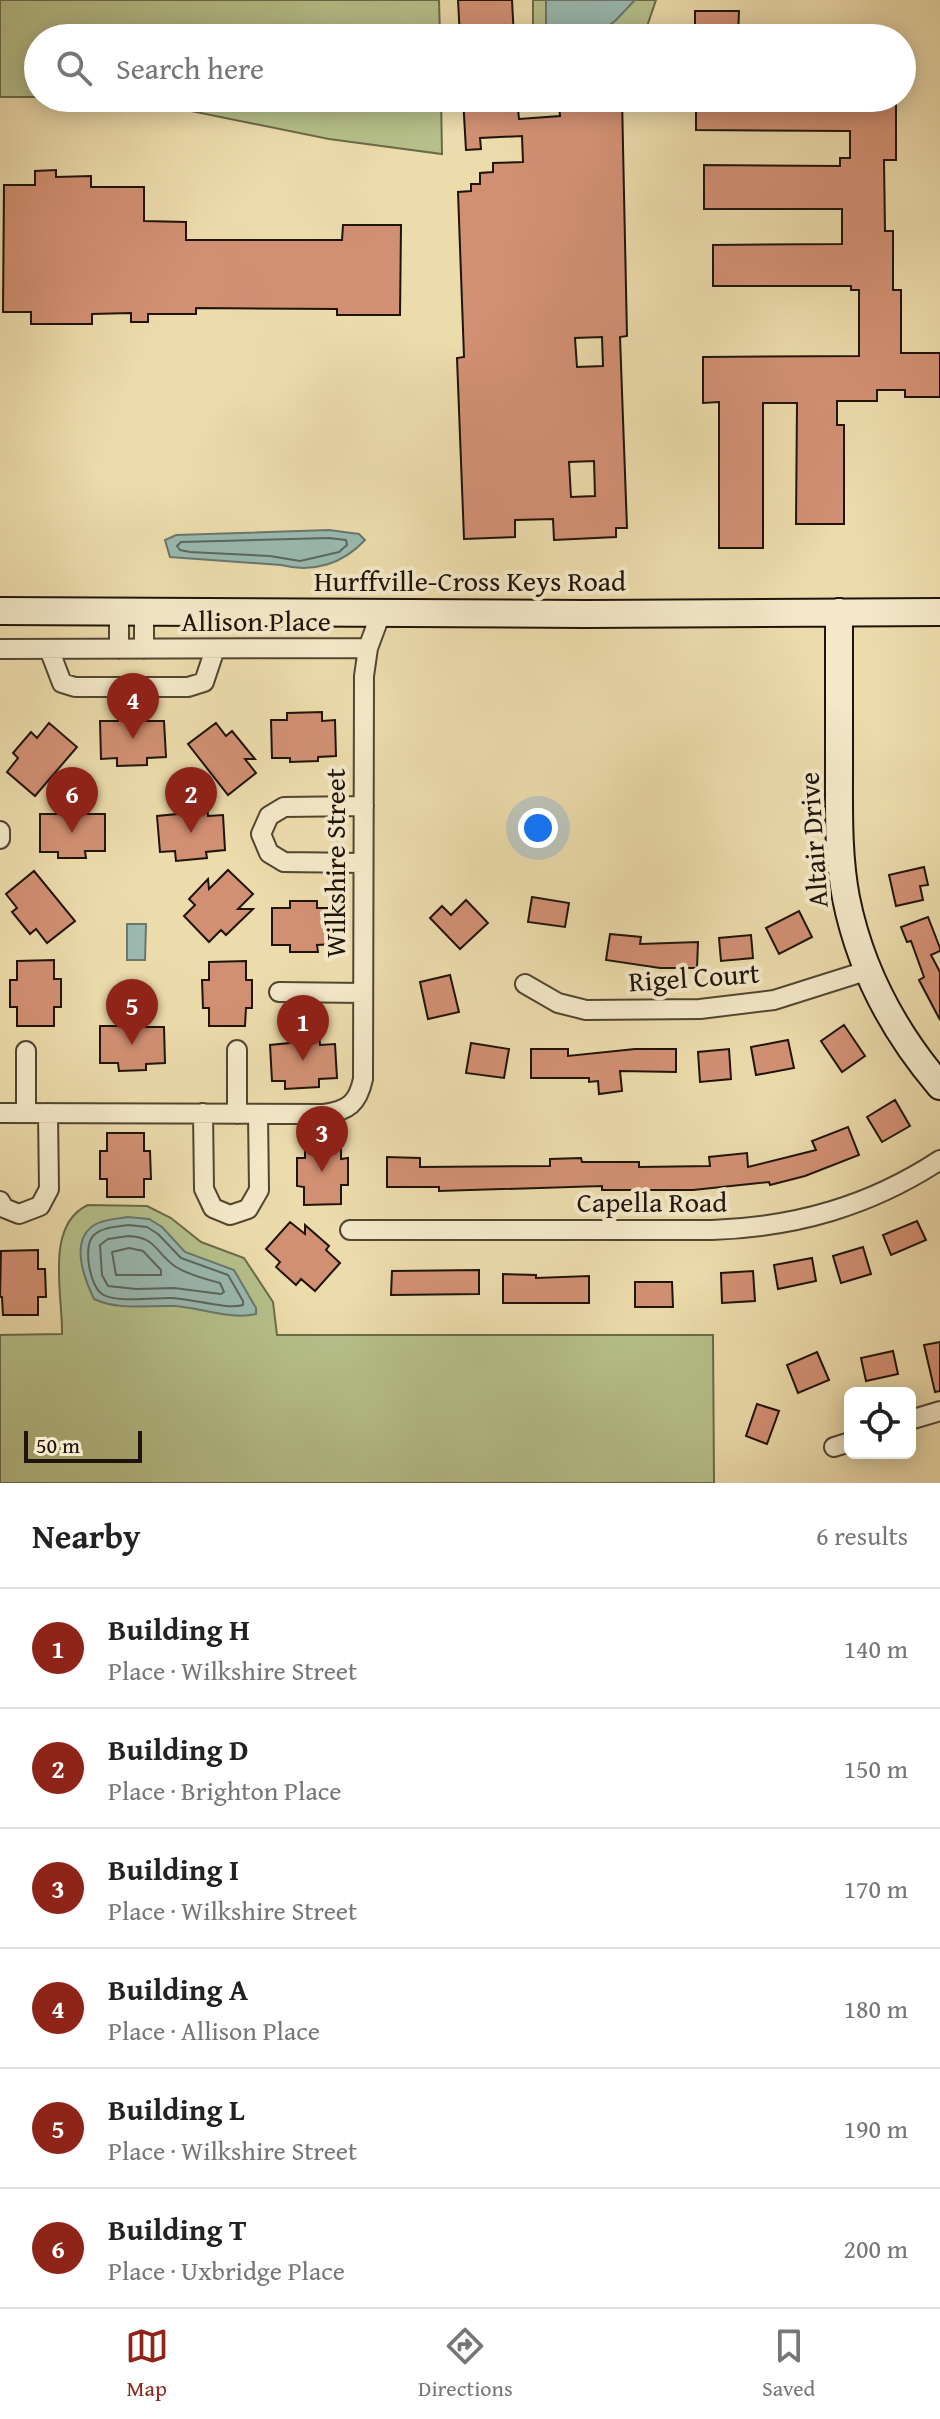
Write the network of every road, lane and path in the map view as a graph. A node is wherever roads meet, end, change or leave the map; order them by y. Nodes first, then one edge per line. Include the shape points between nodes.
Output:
1 (0, 611) edge
2 (839, 612) junction
3 (940, 612) edge
4 (131, 613) junction
5 (381, 613) junction
6 (368, 648) junction
7 (0, 649) edge
8 (49, 649) junction
9 (119, 649) junction
10 (144, 649) junction
11 (215, 649) junction
12 (364, 806) junction
13 (0, 831) edge
14 (0, 839) edge
15 (363, 863) junction
16 (869, 970) junction
17 (525, 984) dead end
18 (279, 992) dead end
19 (363, 993) junction
20 (237, 1050) dead end
21 (26, 1051) dead end
22 (940, 1086) edge
23 (0, 1113) edge
24 (26, 1113) junction
25 (48, 1113) junction
26 (203, 1113) junction
27 (237, 1114) junction
28 (258, 1114) junction
29 (940, 1160) edge
30 (0, 1201) edge
31 (350, 1230) dead end
32 (940, 1411) edge
33 (916, 1418) edge

1 - 4 main road, Hurffville-Cross Keys Road
2 - 3 main road, Hurffville-Cross Keys Road
2 - 5 main road, Hurffville-Cross Keys Road
2 - 16 main road, Altair Drive via 840,858 850,914
4 - 5 main road, Hurffville-Cross Keys Road
4 - 9 street
4 - 10 street, Allison Place
5 - 6 street, Wilkshire Street
6 - 11 street, Allison Place
6 - 12 street, Wilkshire Street
7 - 8 street, Allison Place
8 - 9 street, Allison Place
8 - 11 street via 62,683 75,687 188,687 204,682
9 - 10 street, Allison Place
10 - 11 street, Allison Place
12 - 15 street, Wilkshire Street
12 - 15 street via 284,807 269,816 261,834 269,853 284,862
13 - 14 street
15 - 19 street, Wilkshire Street
16 - 17 street, Rigel Court via 774,1000 700,1009 586,1010 547,998
16 - 22 main road, Altair Drive via 899,1031
18 - 19 street
19 - 28 street, Wilkshire Street via 363,1079 351,1106 324,1114
20 - 27 street
21 - 24 street
23 - 24 street, Wilkshire Street
24 - 25 street, Wilkshire Street
25 - 26 street, Wilkshire Street
25 - 30 street via 49,1189 40,1206 19,1214
26 - 27 street, Wilkshire Street
26 - 28 street via 204,1189 213,1208 230,1215 248,1209 259,1190
27 - 28 street, Wilkshire Street
29 - 31 street, Capella Road via 854,1205 767,1226
32 - 33 street

